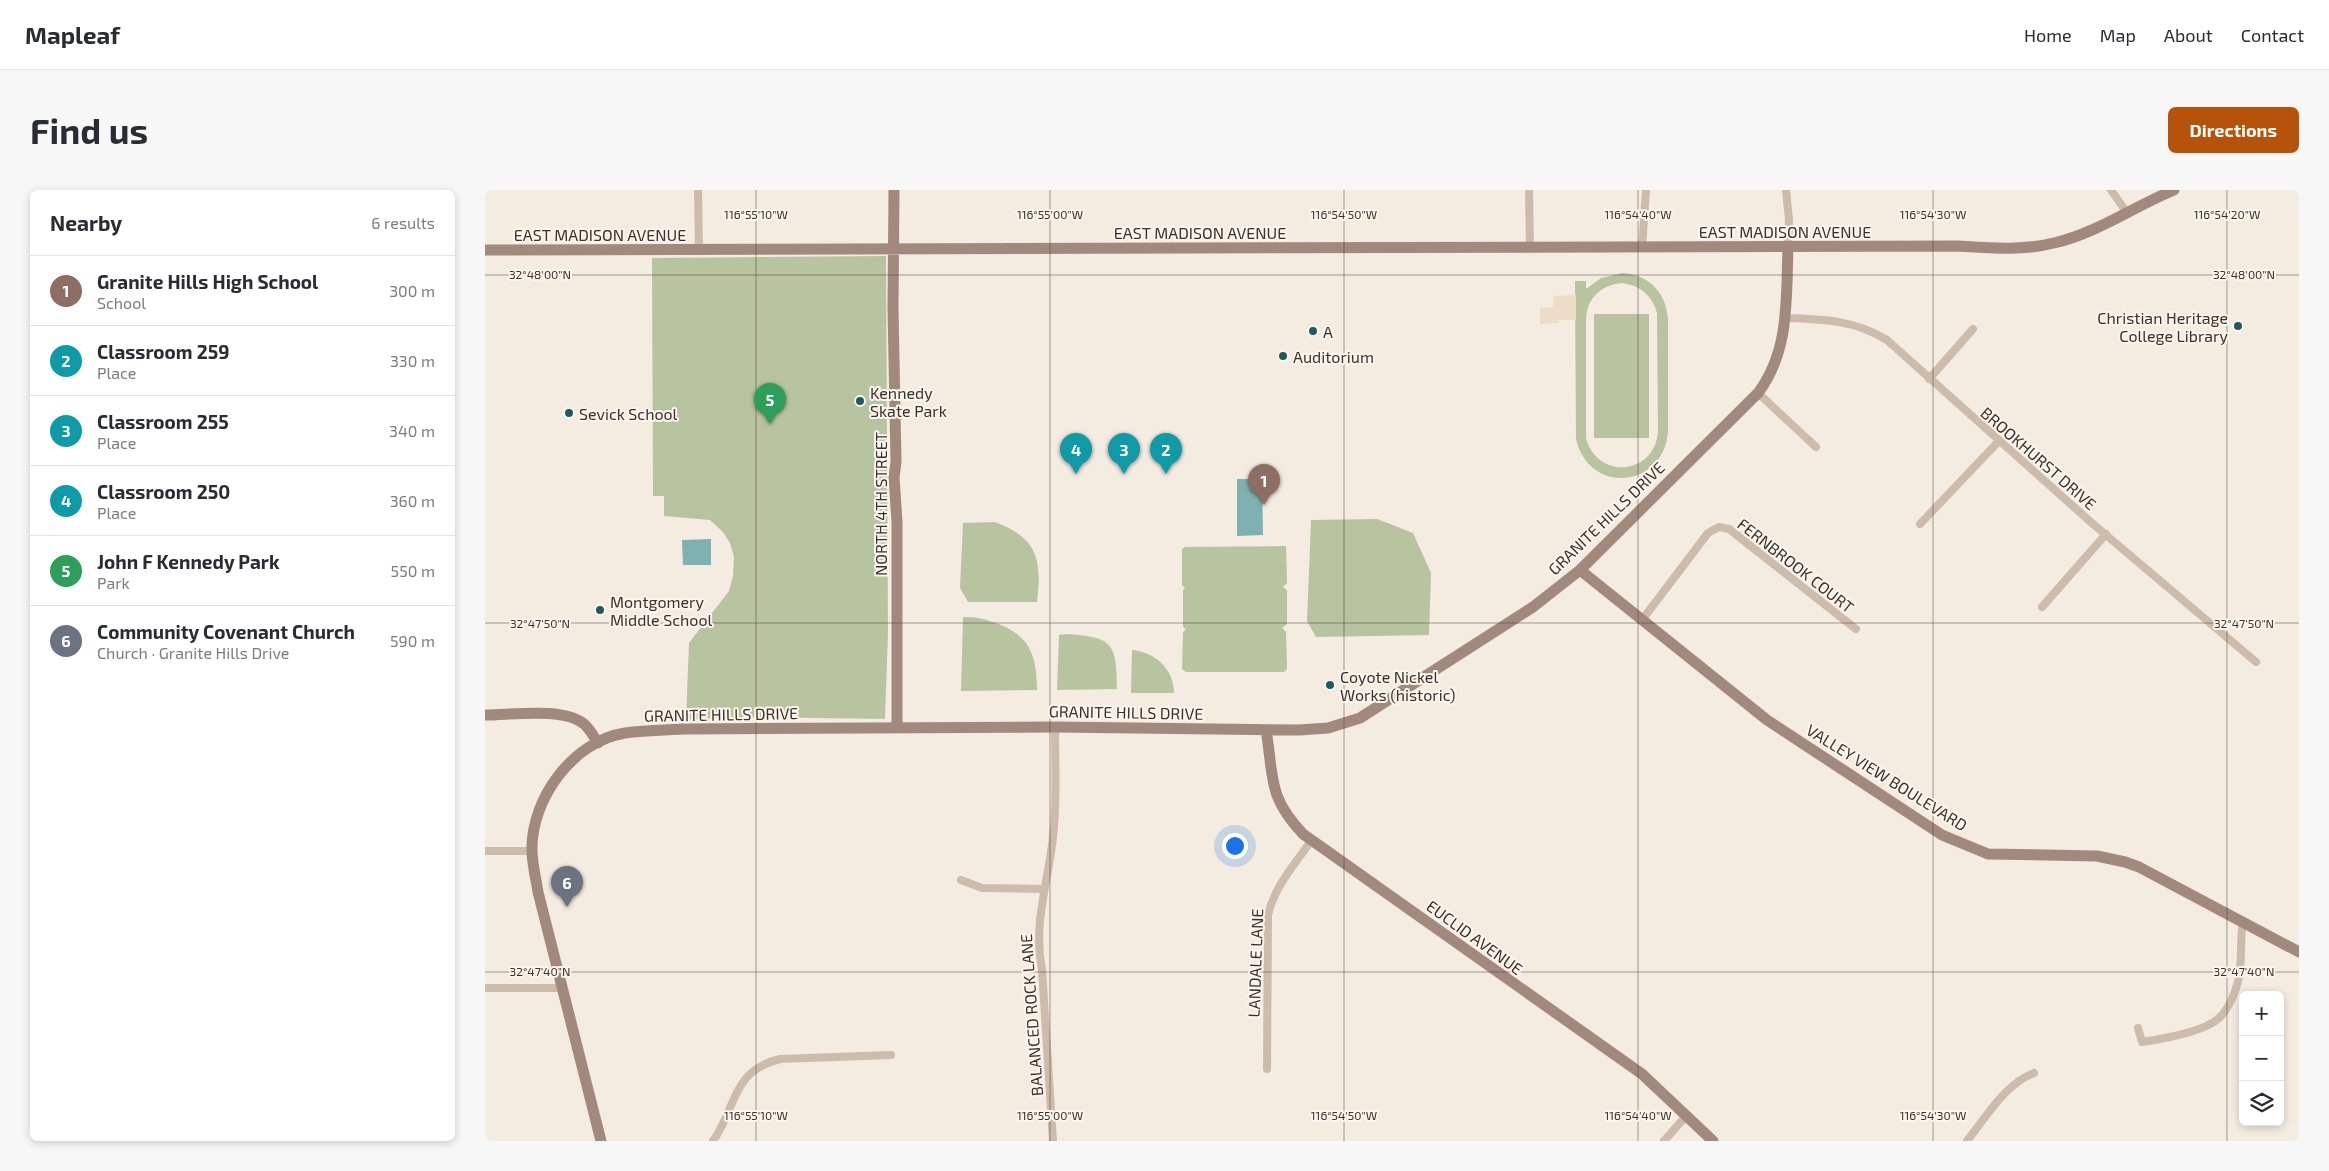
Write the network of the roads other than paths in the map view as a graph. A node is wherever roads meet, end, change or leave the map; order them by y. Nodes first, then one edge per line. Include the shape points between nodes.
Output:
1 (698, 190) edge
2 (894, 190) edge
3 (1529, 190) edge
4 (1647, 190) edge
5 (1785, 190) edge
6 (2111, 190) edge
7 (2173, 190) edge
8 (2127, 212) junction
9 (1530, 248) junction
10 (1641, 248) junction
11 (1789, 248) junction
12 (894, 249) junction
13 (485, 250) edge
14 (699, 250) junction
15 (1785, 318) junction
16 (1973, 329) dead end
17 (1929, 379) junction
18 (1758, 392) junction
19 (1999, 441) junction
20 (1816, 447) dead end
21 (1920, 524) dead end
22 (2106, 534) junction
23 (1579, 570) junction
24 (2042, 607) dead end
25 (1642, 620) junction
26 (1856, 629) dead end
27 (2256, 662) dead end
28 (485, 715) edge
29 (1055, 727) junction
30 (897, 728) junction
31 (1267, 730) junction
32 (599, 743) junction
33 (1311, 841) junction
34 (485, 851) edge
35 (532, 851) junction
36 (961, 880) dead end
37 (1044, 888) junction
38 (2243, 922) junction
39 (2299, 952) edge
40 (485, 988) edge
41 (563, 988) junction
42 (2138, 1028) dead end
43 (891, 1055) dead end
44 (1267, 1069) dead end
45 (2034, 1073) dead end
46 (1687, 1115) junction
47 (601, 1141) edge
48 (713, 1141) edge
49 (1053, 1141) edge
50 (1664, 1141) edge
51 (1713, 1141) edge
52 (1967, 1141) edge

1 - 14 street
2 - 12 street, NORTH 4TH STREET
3 - 9 street
4 - 10 street
5 - 11 street, GRANITE HILLS DRIVE
6 - 8 street
7 - 8 street, EAST MADISON AVENUE
8 - 11 street, EAST MADISON AVENUE via 2104,225 2059,242 2011,249 1958,246
9 - 10 street, EAST MADISON AVENUE
9 - 12 street, EAST MADISON AVENUE
10 - 11 street, EAST MADISON AVENUE
11 - 15 street, GRANITE HILLS DRIVE
12 - 14 street, EAST MADISON AVENUE
12 - 30 street, NORTH 4TH STREET
13 - 14 street, EAST MADISON AVENUE
15 - 17 street, BROOKHURST DRIVE via 1836,320 1871,331 1887,340
15 - 18 street, GRANITE HILLS DRIVE via 1777,362
16 - 17 street
17 - 19 street, BROOKHURST DRIVE
18 - 20 street
18 - 23 street, GRANITE HILLS DRIVE
19 - 21 street
19 - 22 street, BROOKHURST DRIVE
22 - 24 street
22 - 27 street, BROOKHURST DRIVE
23 - 25 street, VALLEY VIEW BOULEVARD
23 - 31 street, GRANITE HILLS DRIVE via 1533,607 1359,718 1319,729
25 - 26 street, FERNBROOK COURT via 1708,533 1722,527 1729,529
25 - 38 street, VALLEY VIEW BOULEVARD via 1767,720 1947,837 1988,854 2074,854 2125,862
28 - 32 street via 554,714 568,717 587,726
29 - 30 street, GRANITE HILLS DRIVE
29 - 31 street, GRANITE HILLS DRIVE
29 - 37 street, BALANCED ROCK LANE via 1055,827
30 - 32 street, GRANITE HILLS DRIVE via 683,729 625,733
31 - 33 street, EUCLID AVENUE via 1270,772 1276,794 1291,819
32 - 35 street, GRANITE HILLS DRIVE via 571,762 550,788 537,818
33 - 44 street, LANDALE LANE via 1276,892 1268,915
33 - 46 street, EUCLID AVENUE via 1641,1074
34 - 35 street
35 - 41 street, GRANITE HILLS DRIVE via 538,892
36 - 37 street via 983,888
37 - 49 street, BALANCED ROCK LANE via 1039,918 1039,952
38 - 39 street, VALLEY VIEW BOULEVARD
38 - 42 street via 2240,973 2227,1009 2219,1018 2209,1025 2142,1042
40 - 41 street
41 - 47 street, GRANITE HILLS DRIVE
43 - 48 street via 765,1062 751,1071 742,1084
45 - 52 street via 2003,1095
46 - 50 street
46 - 51 street, EUCLID AVENUE

